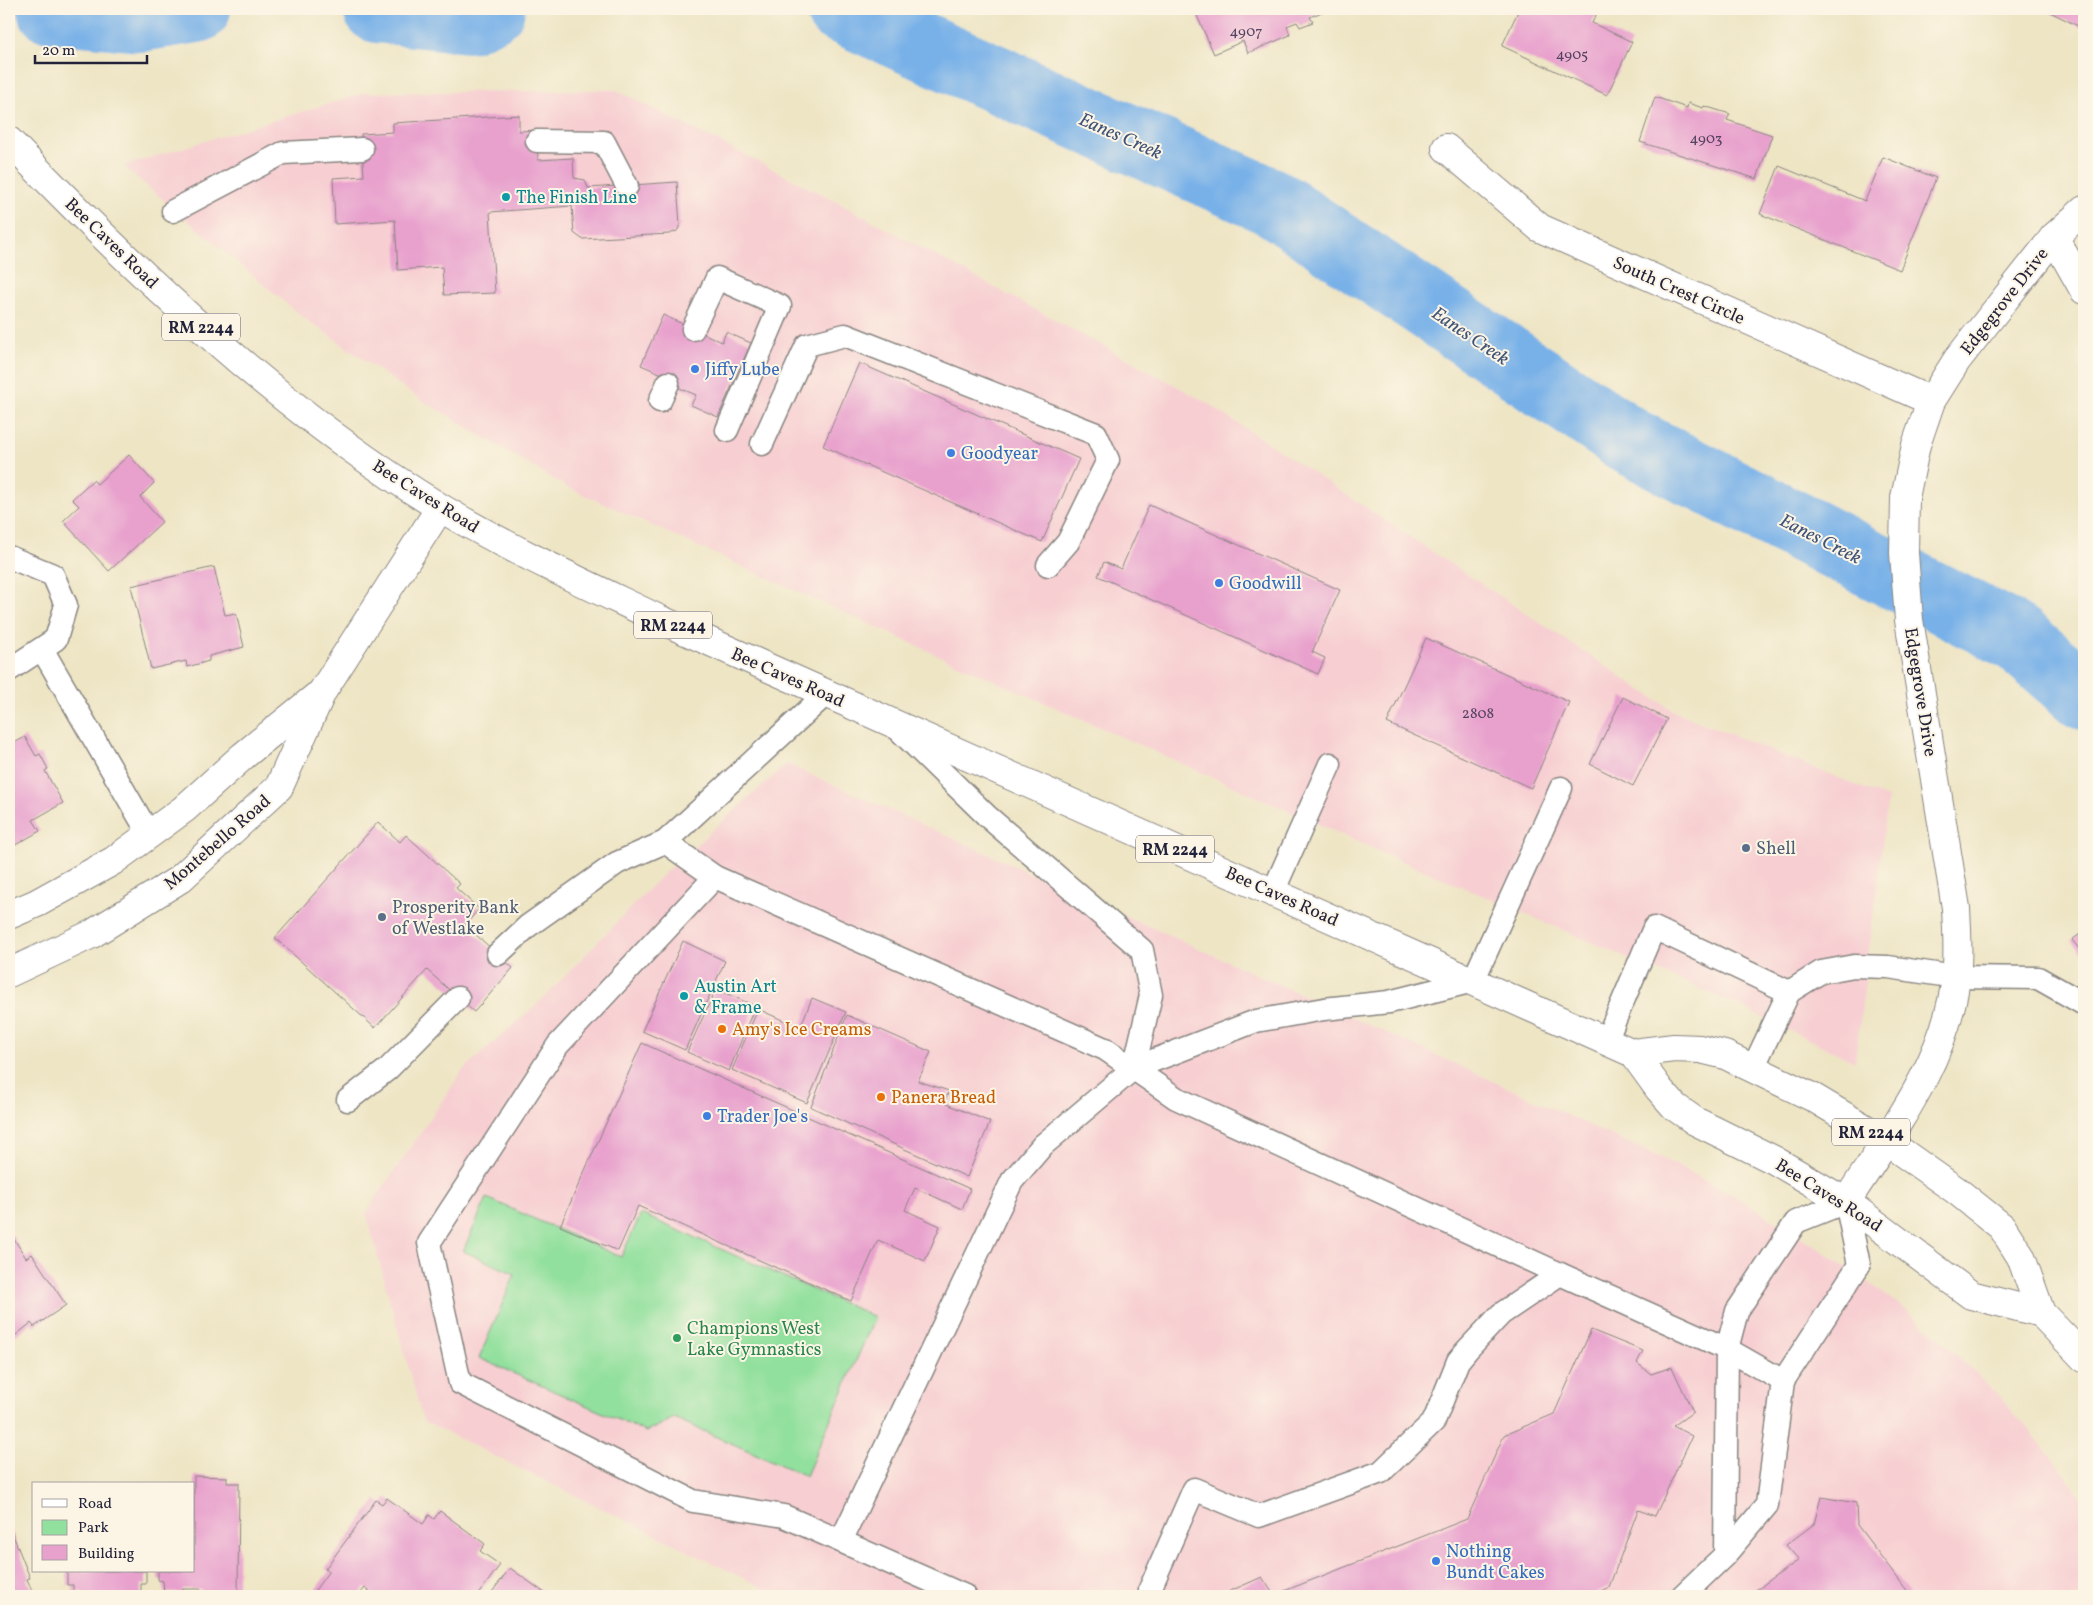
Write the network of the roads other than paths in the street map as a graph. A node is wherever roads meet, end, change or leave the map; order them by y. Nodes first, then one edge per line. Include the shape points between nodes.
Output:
1 (537, 141) dead end
2 (9, 142) edge
3 (1446, 148) dead end
4 (362, 149) dead end
5 (627, 186) dead end
6 (173, 210) dead end
7 (2084, 210) edge
8 (2054, 237) junction
9 (2084, 290) edge
10 (693, 329) dead end
11 (1931, 401) junction
12 (728, 430) dead end
13 (762, 444) dead end
14 (440, 508) junction
15 (9, 557) edge
16 (1048, 565) dead end
17 (42, 649) junction
18 (9, 670) edge
19 (322, 692) junction
20 (826, 694) junction
21 (892, 723) junction
22 (1330, 764) dead end
23 (1561, 788) dead end
24 (149, 834) junction
25 (665, 842) junction
26 (715, 878) junction
27 (1273, 892) junction
28 (9, 914) edge
29 (498, 954) dead end
30 (9, 972) edge
31 (1956, 976) junction
32 (1473, 981) junction
33 (1789, 992) junction
34 (458, 998) dead end
35 (2084, 1004) edge
36 (1606, 1041) junction
37 (1633, 1053) junction
38 (1134, 1068) junction
39 (1753, 1068) junction
40 (348, 1100) dead end
41 (1886, 1141) junction
42 (1846, 1202) junction
43 (1560, 1274) junction
44 (2041, 1313) junction
45 (1727, 1349) junction
46 (2084, 1358) edge
47 (1783, 1381) junction
48 (840, 1541) junction
49 (1725, 1555) junction
50 (965, 1596) edge
51 (1150, 1596) edge
52 (1682, 1596) edge

1 - 5 lane via 604,142
2 - 14 main road, Bee Caves Road / RM 2244 via 176,304 277,392 347,445
3 - 11 main road, South Crest Circle via 1540,228
4 - 6 lane via 283,153
7 - 8 main road, Edgegrove Drive
8 - 9 main road
8 - 11 main road, Edgegrove Drive via 1957,360
10 - 12 lane via 717,278 780,306
11 - 31 main road, Edgegrove Drive via 1916,445 1905,498 1904,553 1909,620 1956,908
13 - 16 lane via 807,345 845,335 1096,434 1108,460 1068,542
14 - 19 main road, Montebello Road
14 - 20 main road, Bee Caves Road / RM 2244 via 603,592
15 - 17 lane via 53,575 66,605 56,639
17 - 18 lane
17 - 24 lane
19 - 24 main road, Montebello Road via 184,809
19 - 30 main road, Montebello Road via 279,787 180,880 92,934
20 - 21 main road, Bee Caves Road / RM 2244
20 - 25 lane
21 - 27 main road, Bee Caves Road / RM 2244
21 - 38 lane via 987,816 1142,950 1151,994
22 - 27 lane
23 - 32 lane
24 - 28 main road, Montebello Road via 113,861 37,903
25 - 26 lane
25 - 29 lane via 616,863 528,926
26 - 38 lane via 1105,1049
26 - 48 lane via 558,1045 429,1243 460,1383 693,1501 784,1516
27 - 32 main road, Bee Caves Road / RM 2244
31 - 33 lane via 1854,966 1821,972
31 - 35 lane via 2038,978
31 - 41 main road, Edgegrove Drive via 1952,1003 1933,1059
32 - 36 main road, Bee Caves Road / RM 2244
32 - 38 lane via 1389,1002 1256,1021
33 - 36 lane via 1654,928
33 - 39 lane
34 - 40 lane via 388,1069
36 - 37 main road, Bee Caves Road / RM 2244
37 - 39 main road, RM 2244 via 1674,1048 1700,1049 1725,1055
37 - 42 main road, Bee Caves Road via 1675,1107 1695,1121 1774,1160
38 - 43 lane via 1176,1098
38 - 48 lane via 1043,1145 1012,1181
39 - 41 main road, RM 2244 via 1814,1098
41 - 42 main road, Edgegrove Drive
41 - 44 main road, RM 2244 via 2002,1227 2021,1257
42 - 44 main road, Bee Caves Road via 1971,1295
42 - 45 lane via 1796,1222 1737,1311
42 - 47 lane via 1859,1265
43 - 45 lane
43 - 51 lane via 1501,1314 1467,1350 1458,1361 1434,1421 1381,1472 1259,1516 1194,1489 1150,1588
44 - 46 main road, RM 2244
45 - 47 lane
45 - 49 lane
47 - 49 lane via 1767,1505
48 - 50 lane
49 - 52 lane

